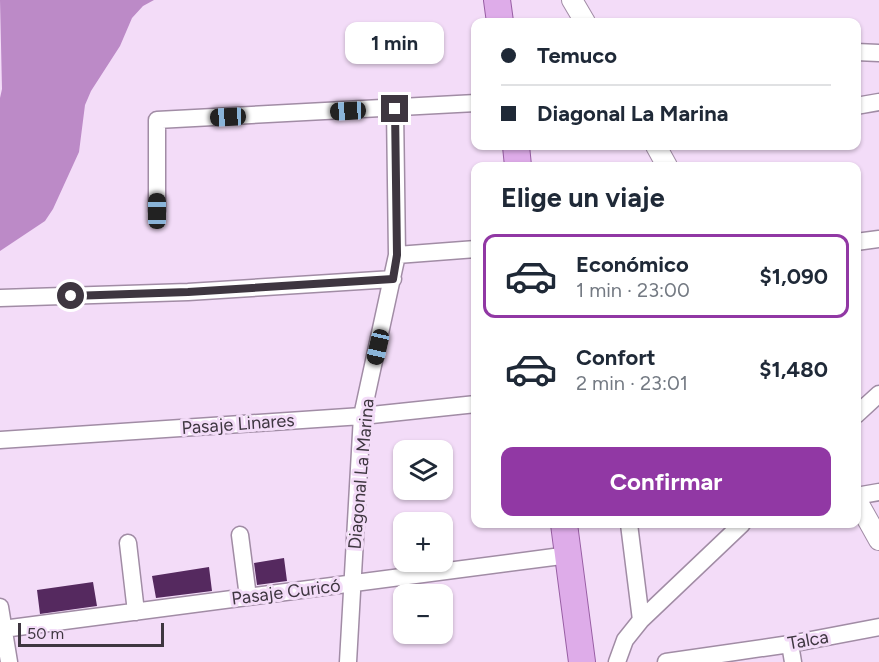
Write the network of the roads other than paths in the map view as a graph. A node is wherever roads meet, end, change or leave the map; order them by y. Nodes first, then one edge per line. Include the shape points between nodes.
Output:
1 (497, 0) edge
2 (572, 0) edge
3 (499, 18) edge
4 (583, 18) edge
5 (861, 52) edge
6 (879, 53) edge
7 (879, 102) edge
8 (471, 103) edge
9 (861, 105) edge
10 (395, 109) junction
11 (157, 211) dead end
12 (879, 239) edge
13 (861, 241) edge
14 (471, 249) edge
15 (397, 255) junction
16 (393, 279) junction
17 (0, 298) edge
18 (879, 394) edge
19 (471, 405) edge
20 (861, 410) edge
21 (362, 416) junction
22 (0, 440) edge
23 (879, 492) edge
24 (861, 497) edge
25 (861, 507) edge
26 (565, 528) edge
27 (630, 528) edge
28 (738, 528) edge
29 (240, 535) dead end
30 (879, 540) edge
31 (128, 543) dead end
32 (569, 555) junction
33 (352, 584) junction
34 (248, 597) junction
35 (0, 607) edge
36 (136, 612) junction
37 (641, 620) junction
38 (879, 627) edge
39 (3, 629) junction
40 (790, 644) junction
41 (9, 662) edge
42 (348, 662) edge
43 (582, 662) edge
44 (617, 662) edge
45 (666, 662) edge
46 (793, 662) edge

1 - 3 main road
2 - 4 street
5 - 6 street
7 - 9 street
8 - 10 street
10 - 11 street via 157,120
10 - 15 street, Diagonal La Marina
12 - 13 street
14 - 15 street
15 - 16 street, Diagonal La Marina
16 - 17 street via 188,292
16 - 21 street, Diagonal La Marina
18 - 20 street
19 - 21 street, Pasaje Linares
21 - 22 street, Pasaje Linares
21 - 33 street, Diagonal La Marina
23 - 24 street
25 - 30 street
26 - 32 main road
27 - 37 street
28 - 37 street
29 - 34 street
31 - 36 street
32 - 33 street, Pasaje Curicó
32 - 43 main road
33 - 34 street, Pasaje Curicó
33 - 42 street, Diagonal La Marina
34 - 36 street, Pasaje Curicó
35 - 39 street
36 - 39 street, Pasaje Curicó
37 - 44 street via 625,640
38 - 40 street, Talca
39 - 41 street
40 - 45 street, Talca
40 - 46 street

